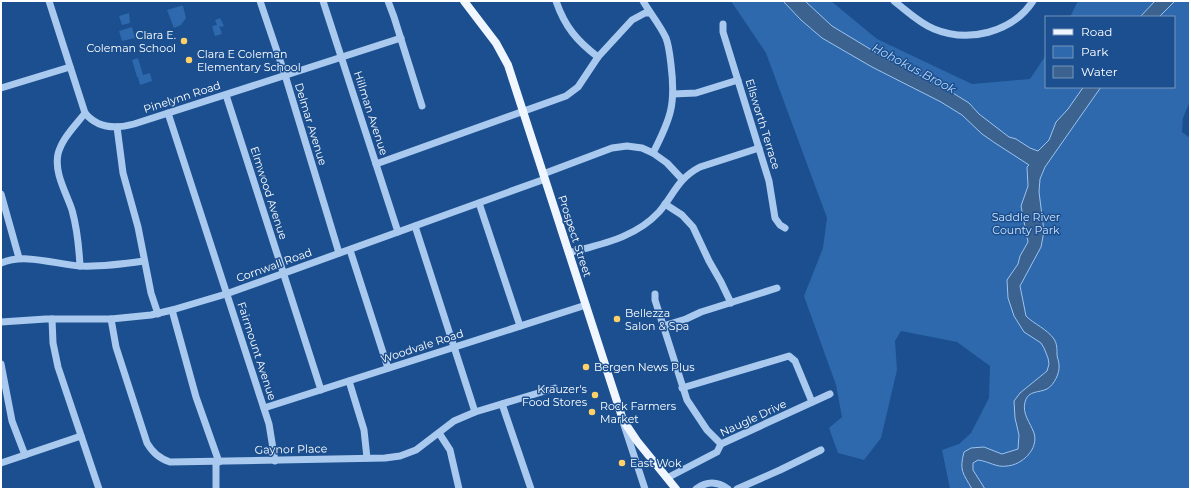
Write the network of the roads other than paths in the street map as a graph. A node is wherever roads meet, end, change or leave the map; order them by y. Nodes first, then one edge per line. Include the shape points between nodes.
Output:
1 (49, 1) edge
2 (260, 1) edge
3 (323, 1) edge
4 (388, 1) edge
5 (464, 1) edge
6 (556, 1) edge
7 (643, 1) edge
8 (1032, 1) edge
9 (899, 2) edge
10 (650, 13) junction
11 (723, 24) dead end
12 (401, 38) junction
13 (341, 57) junction
14 (598, 57) junction
15 (70, 67) junction
16 (285, 75) junction
17 (738, 80) junction
18 (1, 88) edge
19 (673, 94) junction
20 (226, 95) junction
21 (422, 106) dead end
22 (522, 111) junction
23 (85, 113) junction
24 (168, 113) junction
25 (117, 127) junction
26 (759, 148) junction
27 (653, 152) junction
28 (376, 164) junction
29 (544, 176) junction
30 (682, 179) junction
31 (1, 194) edge
32 (479, 203) junction
33 (665, 204) junction
34 (415, 226) junction
35 (785, 228) dead end
36 (398, 232) junction
37 (350, 250) junction
38 (569, 253) junction
39 (340, 254) junction
40 (19, 258) junction
41 (144, 260) junction
42 (1, 263) edge
43 (80, 266) junction
44 (283, 274) junction
45 (777, 288) dead end
46 (226, 294) junction
47 (655, 294) dead end
48 (731, 303) junction
49 (586, 305) junction
50 (172, 310) junction
51 (158, 314) junction
52 (52, 319) junction
53 (111, 319) junction
54 (1, 322) edge
55 (520, 326) junction
56 (663, 326) junction
57 (454, 347) junction
58 (1, 364) edge
59 (388, 368) junction
60 (349, 381) junction
61 (555, 388) dead end
62 (682, 388) junction
63 (321, 390) junction
64 (830, 394) dead end
65 (812, 402) junction
66 (502, 404) junction
67 (264, 408) junction
68 (475, 412) junction
69 (623, 420) junction
70 (439, 433) junction
71 (81, 436) junction
72 (720, 444) junction
73 (820, 450) dead end
74 (25, 455) junction
75 (367, 458) junction
76 (275, 461) junction
77 (218, 462) junction
78 (1, 463) edge
79 (667, 478) junction
80 (99, 489) edge
81 (216, 489) edge
82 (459, 489) edge
83 (531, 489) edge
84 (644, 489) edge
85 (676, 489) edge
86 (696, 489) edge
87 (728, 489) edge
88 (737, 489) edge

1 - 15 street
2 - 16 street, Delmar Avenue
3 - 13 street, Hillman Avenue
4 - 12 street
5 - 22 main road, Prospect Street via 502,52
6 - 14 street via 575,37
7 - 10 street
8 - 9 street via 1018,17 1003,27 969,36 934,29 920,21
10 - 14 street via 632,20
10 - 19 street via 666,39
11 - 17 street, Ellsworth Terrace via 723,32
12 - 13 street, Pinelynn Road
12 - 21 street
13 - 16 street, Pinelynn Road
13 - 28 street, Hillman Avenue
14 - 22 street via 573,92 560,99
15 - 18 street
15 - 23 street
16 - 20 street, Pinelynn Road
16 - 39 street, Delmar Avenue
17 - 19 street via 696,93
17 - 26 street, Ellsworth Terrace
19 - 27 street via 668,122
20 - 24 street, Pinelynn Road
20 - 44 street, Elmwood Avenue
22 - 28 street
22 - 29 main road, Prospect Street
23 - 25 street, Pinelynn Road via 98,124
23 - 43 street via 64,140 57,160 59,175 76,228
24 - 25 street, Pinelynn Road
24 - 46 street, Fairmount Avenue
25 - 41 street via 123,173
26 - 30 street via 700,167
26 - 35 street, Ellsworth Terrace via 769,181 775,218
27 - 29 street, Cornwall Road via 636,147 619,147
27 - 30 street
28 - 36 street, Hillman Avenue
29 - 32 street, Cornwall Road
29 - 38 main road, Prospect Street
30 - 33 street
31 - 40 street
32 - 34 street, Cornwall Road
32 - 55 street
33 - 38 street via 638,230
33 - 48 street via 682,215 693,227
34 - 36 street, Cornwall Road
34 - 57 street
36 - 37 street, Cornwall Road
37 - 39 street, Cornwall Road
37 - 59 street
38 - 49 main road, Prospect Street
39 - 44 street, Cornwall Road
40 - 42 street
40 - 43 street
41 - 43 street
41 - 51 street
44 - 46 street, Cornwall Road
44 - 63 street, Elmwood Avenue
45 - 48 street
46 - 50 street, Cornwall Road
46 - 67 street, Fairmount Avenue
47 - 56 street
48 - 56 street
49 - 55 street, Woodvale Road
49 - 69 main road, Prospect Street
50 - 51 street, Cornwall Road
50 - 77 street
51 - 53 street, Cornwall Road
52 - 53 street, Cornwall Road
52 - 54 street, Cornwall Road
52 - 71 street via 57,361
53 - 77 street, Gaynor Place via 116,347 144,438 150,449 170,462
55 - 57 street, Woodvale Road
56 - 62 street
57 - 59 street, Woodvale Road
57 - 68 street
58 - 74 street via 12,420
59 - 60 street, Woodvale Road
60 - 63 street, Woodvale Road
60 - 75 street via 364,430
61 - 66 street, Gaynor Place
62 - 65 street via 789,356 795,361
62 - 72 street via 692,408
63 - 67 street, Woodvale Road
64 - 65 street, Naugle Drive
65 - 72 street, Naugle Drive
66 - 68 street, Gaynor Place
66 - 83 street
67 - 76 street, Fairmount Avenue via 272,436
68 - 70 street, Gaynor Place via 454,421
69 - 79 main road via 636,441
69 - 84 street, Prospect Street
70 - 75 street, Gaynor Place via 408,453
70 - 82 street via 450,450
71 - 74 street
71 - 80 street
72 - 79 street, Naugle Drive via 717,452
73 - 88 street
74 - 78 street
75 - 76 street, Gaynor Place
76 - 77 street, Gaynor Place
77 - 81 street
79 - 85 main road
86 - 87 street via 711,483

